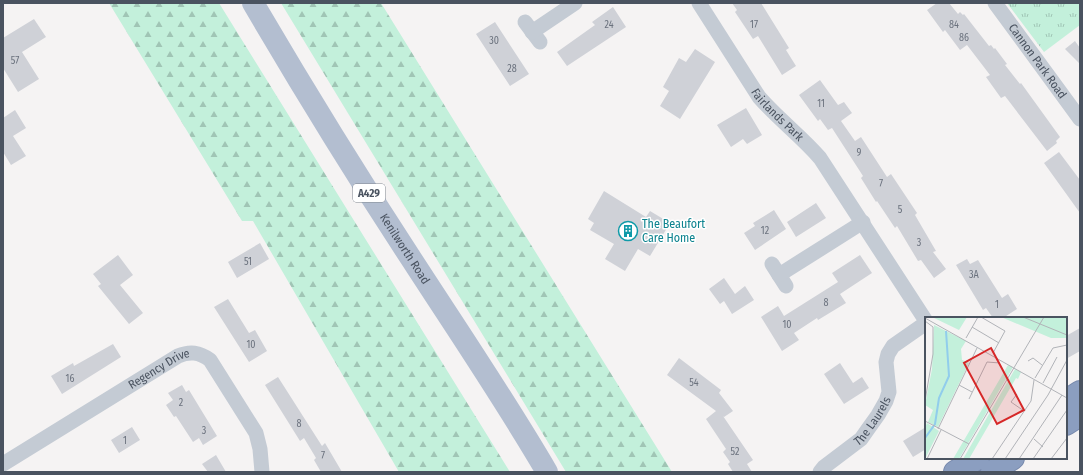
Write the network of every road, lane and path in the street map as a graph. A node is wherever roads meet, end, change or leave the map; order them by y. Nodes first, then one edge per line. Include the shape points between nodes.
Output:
1 (253, 3) edge
2 (575, 3) edge
3 (699, 3) edge
4 (994, 3) edge
5 (532, 32) dead end
6 (1080, 119) edge
7 (863, 222) junction
8 (779, 275) dead end
9 (925, 320) edge
10 (925, 323) edge
11 (1080, 392) edge
12 (1067, 400) edge
13 (1080, 415) edge
14 (1067, 423) edge
15 (976, 459) edge
16 (3, 464) edge
17 (262, 472) edge
18 (547, 472) edge
19 (820, 472) edge
20 (955, 472) edge

1 - 18 main road, Kenilworth Road / A429 via 378,208 491,380
2 - 5 street
3 - 7 street, Fairlands Park via 759,97 809,144
4 - 6 street, Cannon Park Road
7 - 8 street
7 - 9 street, Fairlands Park
10 - 19 street, The Laurels via 893,346 888,354 886,362 889,392 878,415 861,438
11 - 12 highway
13 - 14 highway
15 - 20 highway
16 - 17 street, Regency Drive via 178,356 192,352 210,360 256,433

